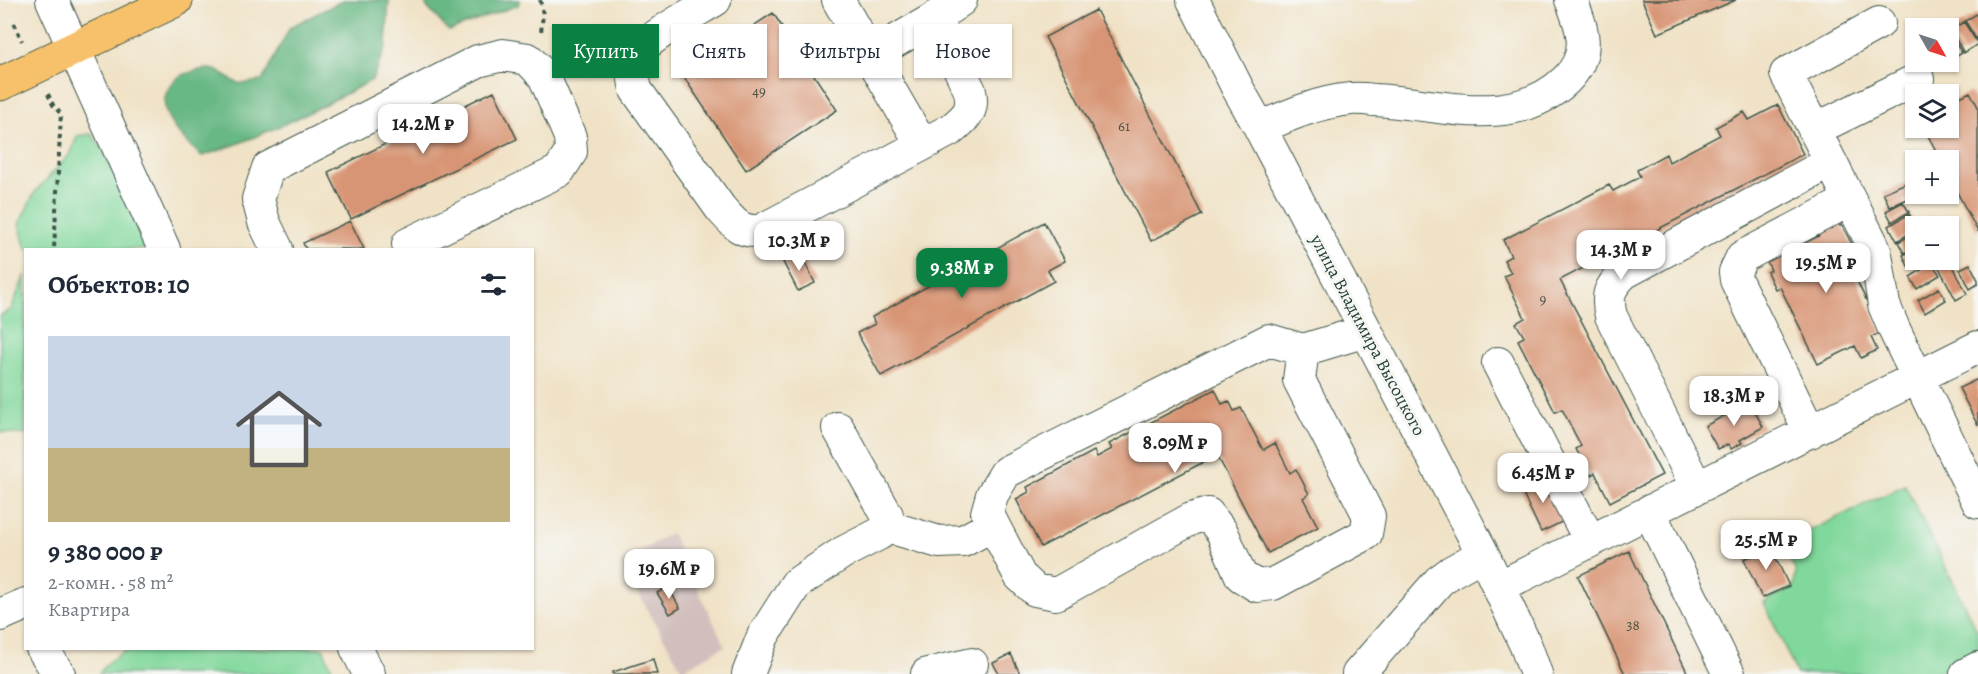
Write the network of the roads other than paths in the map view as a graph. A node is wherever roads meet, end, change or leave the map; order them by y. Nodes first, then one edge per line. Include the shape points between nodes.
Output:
1 (52, 0) edge
2 (176, 0) edge
3 (715, 0) edge
4 (838, 0) edge
5 (961, 0) edge
6 (1192, 0) edge
7 (1571, 0) edge
8 (935, 18) junction
9 (1879, 23) dead end
10 (852, 24) edge
11 (902, 37) edge
12 (75, 49) junction
13 (883, 78) edge
14 (1918, 79) dead end
15 (0, 84) edge
16 (1260, 128) junction
17 (1814, 130) junction
18 (922, 145) junction
19 (1831, 162) junction
20 (1850, 200) junction
21 (164, 248) edge
22 (277, 248) edge
23 (410, 248) edge
24 (1366, 331) junction
25 (1978, 347) edge
26 (1303, 350) junction
27 (1498, 363) dead end
28 (1918, 376) junction
29 (838, 428) dead end
30 (1810, 432) junction
31 (1697, 488) junction
32 (1978, 502) edge
33 (1649, 511) junction
34 (993, 525) junction
35 (889, 527) junction
36 (1590, 541) junction
37 (1483, 554) junction
38 (1499, 588) junction
39 (43, 650) edge
40 (357, 650) edge
41 (972, 664) dead end
42 (1978, 668) edge
43 (58, 674) edge
44 (369, 674) edge
45 (748, 674) edge
46 (927, 674) edge
47 (1358, 674) edge
48 (1536, 674) edge
49 (1729, 674) edge
50 (1966, 674) edge

1 - 12 street
2 - 12 main road
3 - 18 street via 646,43 634,59 633,75 636,90 733,222 746,231 760,231
4 - 10 street
5 - 8 street
6 - 16 street, улица Владимира Высоцкого
7 - 16 street via 1584,36 1578,63 1553,92 1538,100 1515,108 1473,111 1351,99 1310,107
8 - 11 street
8 - 18 street via 972,103 967,116 952,129
9 - 17 street via 1786,74
12 - 15 main road
12 - 21 street
13 - 18 street
14 - 17 street
16 - 24 street, улица Владимира Высоцкого
17 - 19 street
19 - 20 street
19 - 31 street via 1624,273 1612,285 1607,301 1611,316
20 - 28 street via 1876,254 1884,304
20 - 30 street via 1742,257 1735,272
22 - 23 street via 258,199 268,168 478,62 503,55 528,58 544,76 570,137 571,152 559,171 408,244
24 - 26 street
24 - 37 street, улица Владимира Высоцкого
25 - 28 street
26 - 34 street via 1269,340 1006,472 992,495 987,513
26 - 34 street via 1299,380 1369,516 1366,534 1273,584 1257,586 1241,576 1222,532 1208,514 1191,519 1056,594 1035,590 1020,576
27 - 36 street
28 - 30 street
28 - 32 street
29 - 35 street via 887,515
30 - 31 street
31 - 33 street
33 - 36 street
33 - 49 street
34 - 35 street via 963,541 939,542
35 - 45 street via 796,584 763,636
36 - 38 street
37 - 38 street, улица Владимира Высоцкого
37 - 47 street via 1439,582
38 - 48 street, улица Владимира Высоцкого
39 - 43 street
40 - 44 street
41 - 46 street
42 - 50 street

